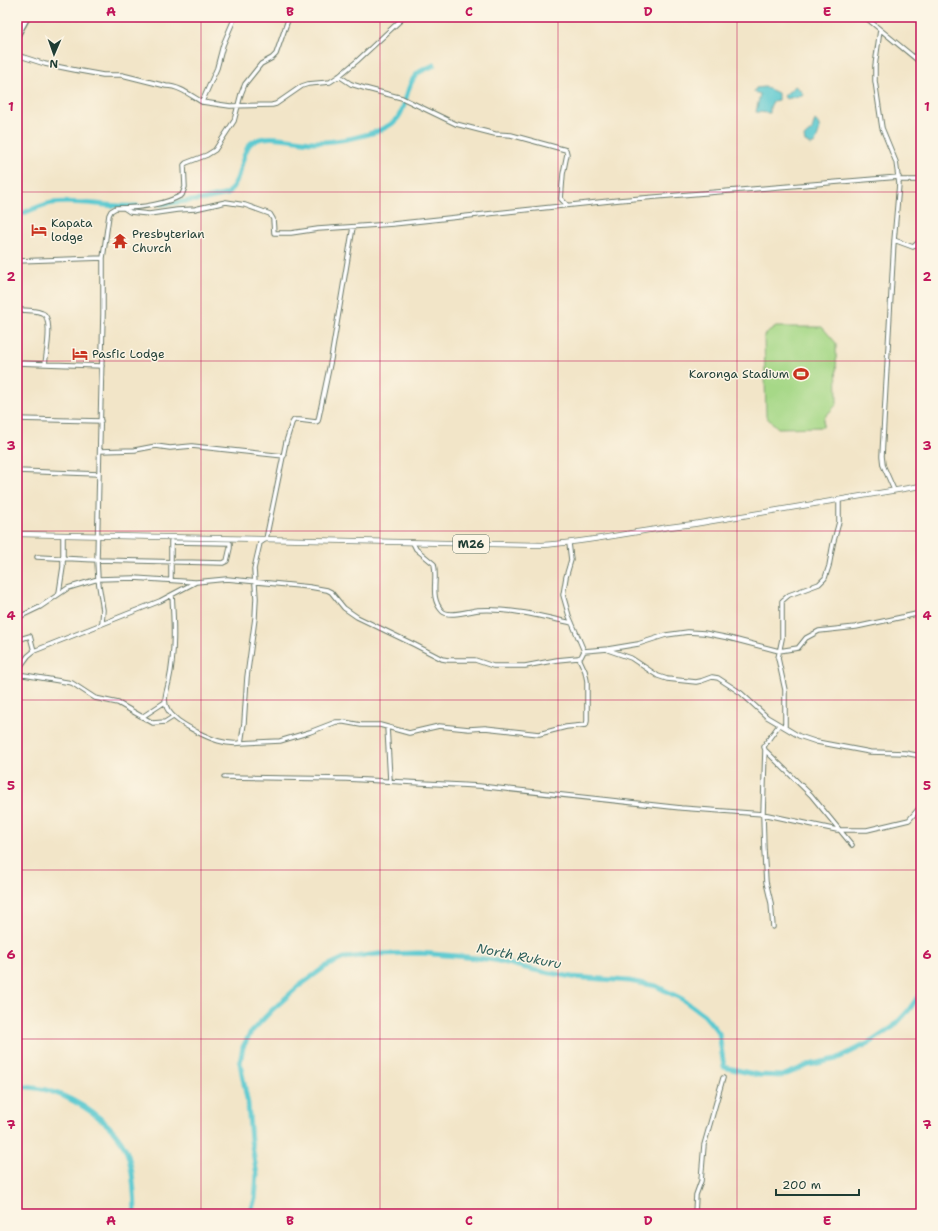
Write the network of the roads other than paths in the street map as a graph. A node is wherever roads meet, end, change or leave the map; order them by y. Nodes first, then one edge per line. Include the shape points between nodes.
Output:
1 (27, 17) edge
2 (234, 17) edge
3 (289, 17) edge
4 (404, 17) edge
5 (865, 17) edge
6 (880, 30) junction
7 (17, 35) edge
8 (17, 55) edge
9 (921, 63) edge
10 (339, 76) junction
11 (202, 102) junction
12 (238, 106) junction
13 (899, 179) junction
14 (921, 180) edge
15 (568, 206) junction
16 (124, 208) junction
17 (353, 227) junction
18 (894, 240) junction
19 (921, 240) edge
20 (103, 258) junction
21 (17, 262) edge
22 (17, 310) edge
23 (17, 364) edge
24 (45, 364) junction
25 (102, 366) junction
26 (17, 419) edge
27 (101, 421) junction
28 (100, 451) junction
29 (284, 456) junction
30 (17, 471) edge
31 (99, 474) junction
32 (921, 486) edge
33 (894, 490) junction
34 (840, 500) junction
35 (17, 534) edge
36 (64, 535) junction
37 (98, 535) junction
38 (266, 538) junction
39 (171, 539) junction
40 (413, 543) junction
41 (569, 543) junction
42 (37, 557) dead end
43 (62, 559) junction
44 (97, 560) junction
45 (172, 561) junction
46 (98, 579) junction
47 (171, 580) junction
48 (196, 582) junction
49 (254, 582) junction
50 (59, 594) junction
51 (172, 595) junction
52 (921, 613) edge
53 (17, 618) edge
54 (102, 623) junction
55 (572, 623) junction
56 (17, 640) edge
57 (608, 649) junction
58 (34, 651) junction
59 (584, 651) junction
60 (779, 652) junction
61 (579, 658) junction
62 (17, 671) edge
63 (17, 676) edge
64 (165, 702) junction
65 (142, 717) junction
66 (173, 717) junction
67 (779, 725) junction
68 (387, 727) junction
69 (785, 727) junction
70 (241, 743) junction
71 (765, 750) junction
72 (921, 756) edge
73 (224, 777) dead end
74 (390, 780) junction
75 (921, 806) edge
76 (763, 814) junction
77 (840, 830) junction
78 (852, 845) dead end
79 (773, 927) dead end
80 (723, 1078) dead end
81 (695, 1214) edge

1 - 7 highway
2 - 11 street
3 - 12 street via 276,54 261,64 251,76 242,91
4 - 10 street
5 - 6 street
6 - 9 street
6 - 13 street via 875,81 882,128 896,162
8 - 11 street via 80,71 122,75 175,86
10 - 12 street via 330,82 302,86 276,104
10 - 15 street via 351,84 410,101 456,124 566,150 561,199
11 - 12 street
12 - 16 street via 233,124 216,150 184,165 185,187 182,195 166,202
13 - 14 street
13 - 15 street
13 - 18 street
15 - 17 street
16 - 17 street via 127,212 157,214 229,202 250,205 270,214 275,234
16 - 20 street via 116,208 111,212
17 - 29 street via 318,421 294,420
18 - 19 street via 913,247
18 - 33 street via 882,465
20 - 21 street
20 - 25 street
22 - 24 street via 43,313 49,321
23 - 24 street
24 - 25 street
25 - 27 street
26 - 27 street
27 - 28 street
28 - 29 street via 192,446
28 - 31 street
29 - 38 street
30 - 31 street
31 - 37 street
32 - 33 main road, M26
33 - 34 main road, M26
34 - 41 main road, M26
34 - 60 street via 839,522 825,578 819,584 784,599
35 - 36 main road, M26
36 - 37 main road, M26
36 - 43 street
37 - 39 main road, M26
37 - 44 street
38 - 39 main road, M26
38 - 40 main road, M26
38 - 49 street via 260,543
39 - 45 street
39 - 45 street via 230,543 227,561 223,563
40 - 41 main road, M26
40 - 55 street via 416,549 434,564 436,602 444,613 482,610 530,613
41 - 55 street via 571,560 563,595
42 - 43 street
43 - 44 street
43 - 50 street
44 - 45 street
44 - 46 street
45 - 47 street
46 - 47 street
46 - 50 street via 73,586
46 - 54 street
47 - 48 street
48 - 49 street via 227,579
48 - 51 street
49 - 61 street via 327,590 357,618 442,659 475,660 493,666 529,666 552,660
49 - 70 street via 255,618
50 - 53 street
51 - 54 street
51 - 64 street via 174,627
52 - 60 street via 856,627 819,631 806,638 798,648
54 - 58 street
55 - 59 street
56 - 58 street via 30,636
57 - 59 street
57 - 60 street via 688,632 729,638
57 - 67 street via 631,658 667,679 696,682 712,677 718,678 741,693
58 - 62 street
59 - 61 street
60 - 69 street via 785,690
61 - 68 street via 587,681 586,725 539,734 439,726 408,733
63 - 65 street via 72,683 95,698 118,703
64 - 65 street
64 - 66 street
65 - 66 street via 159,723 169,721
66 - 70 street via 211,739
67 - 69 street
67 - 71 street via 766,743
68 - 70 street via 336,722 280,741
68 - 74 street
69 - 72 street via 799,736 822,743 870,752
71 - 76 street
71 - 77 street via 811,795
73 - 74 street
74 - 76 street via 479,786 681,808
75 - 77 street via 909,820 867,830
76 - 77 street
76 - 79 street via 766,882
77 - 78 street
80 - 81 street via 704,1145

